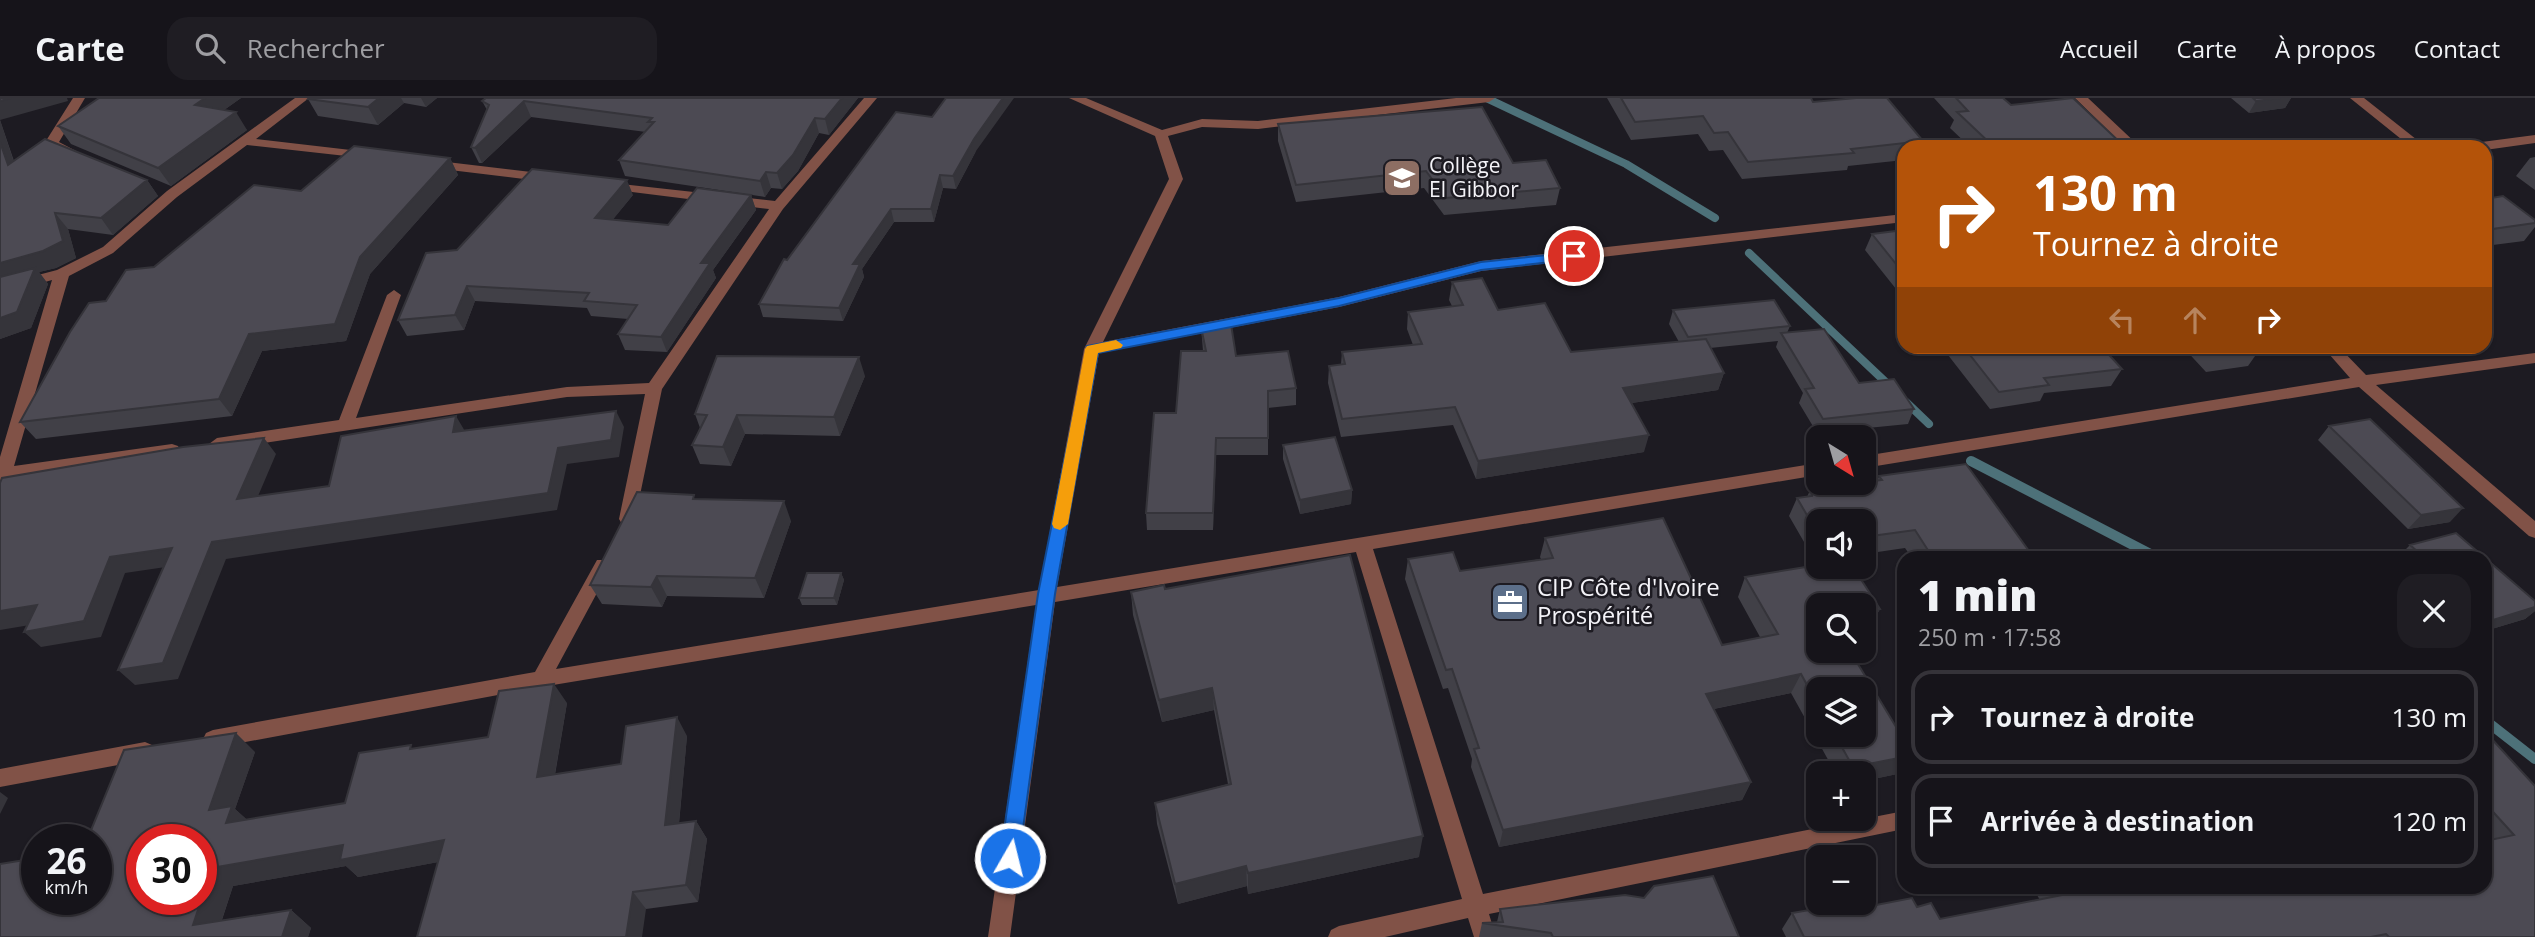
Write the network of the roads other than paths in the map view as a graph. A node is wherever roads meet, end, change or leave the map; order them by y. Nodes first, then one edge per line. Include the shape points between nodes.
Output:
1 (79, 98) edge
2 (303, 98) edge
3 (871, 98) edge
4 (1075, 98) edge
5 (1489, 98) edge
6 (2081, 98) edge
7 (2356, 98) edge
8 (1161, 134) junction
9 (2535, 139) edge
10 (2126, 140) edge
11 (2410, 140) edge
12 (244, 141) junction
13 (2492, 145) edge
14 (381, 158) edge
15 (87, 159) edge
16 (422, 163) edge
17 (559, 179) edge
18 (600, 184) edge
19 (778, 206) junction
20 (1897, 219) edge
21 (62, 273) junction
22 (0, 290) edge
23 (394, 295) dead end
24 (1092, 349) junction
25 (2337, 354) edge
26 (2535, 358) edge
27 (2362, 381) junction
28 (654, 388) junction
29 (345, 426) junction
30 (1876, 460) edge
31 (1806, 472) edge
32 (3, 480) edge
33 (2535, 531) edge
34 (1363, 544) junction
35 (1047, 594) junction
36 (541, 679) junction
37 (189, 743) edge
38 (162, 748) edge
39 (0, 778) edge
40 (1897, 821) edge
41 (1476, 906) junction
42 (999, 937) edge
43 (1339, 937) edge
44 (1485, 937) edge

1 - 15 street via 51,144
2 - 12 street
3 - 19 street
4 - 8 street
5 - 8 street via 1258,125 1202,123
6 - 10 street
7 - 11 street
8 - 24 street via 1176,179
9 - 13 street
12 - 14 street
12 - 21 street via 166,191 108,250
16 - 17 street
18 - 19 street
19 - 28 street
20 - 24 street via 1481,266 1339,302
21 - 22 street
21 - 32 street
23 - 29 street
24 - 35 street
25 - 27 street
26 - 27 street
27 - 30 street
27 - 33 street
28 - 29 street via 567,392
28 - 36 street via 632,513
29 - 32 street
31 - 34 street
34 - 35 street
34 - 41 street
35 - 36 street
35 - 42 street
36 - 37 street
38 - 39 street
40 - 41 street
41 - 43 street
41 - 44 street

